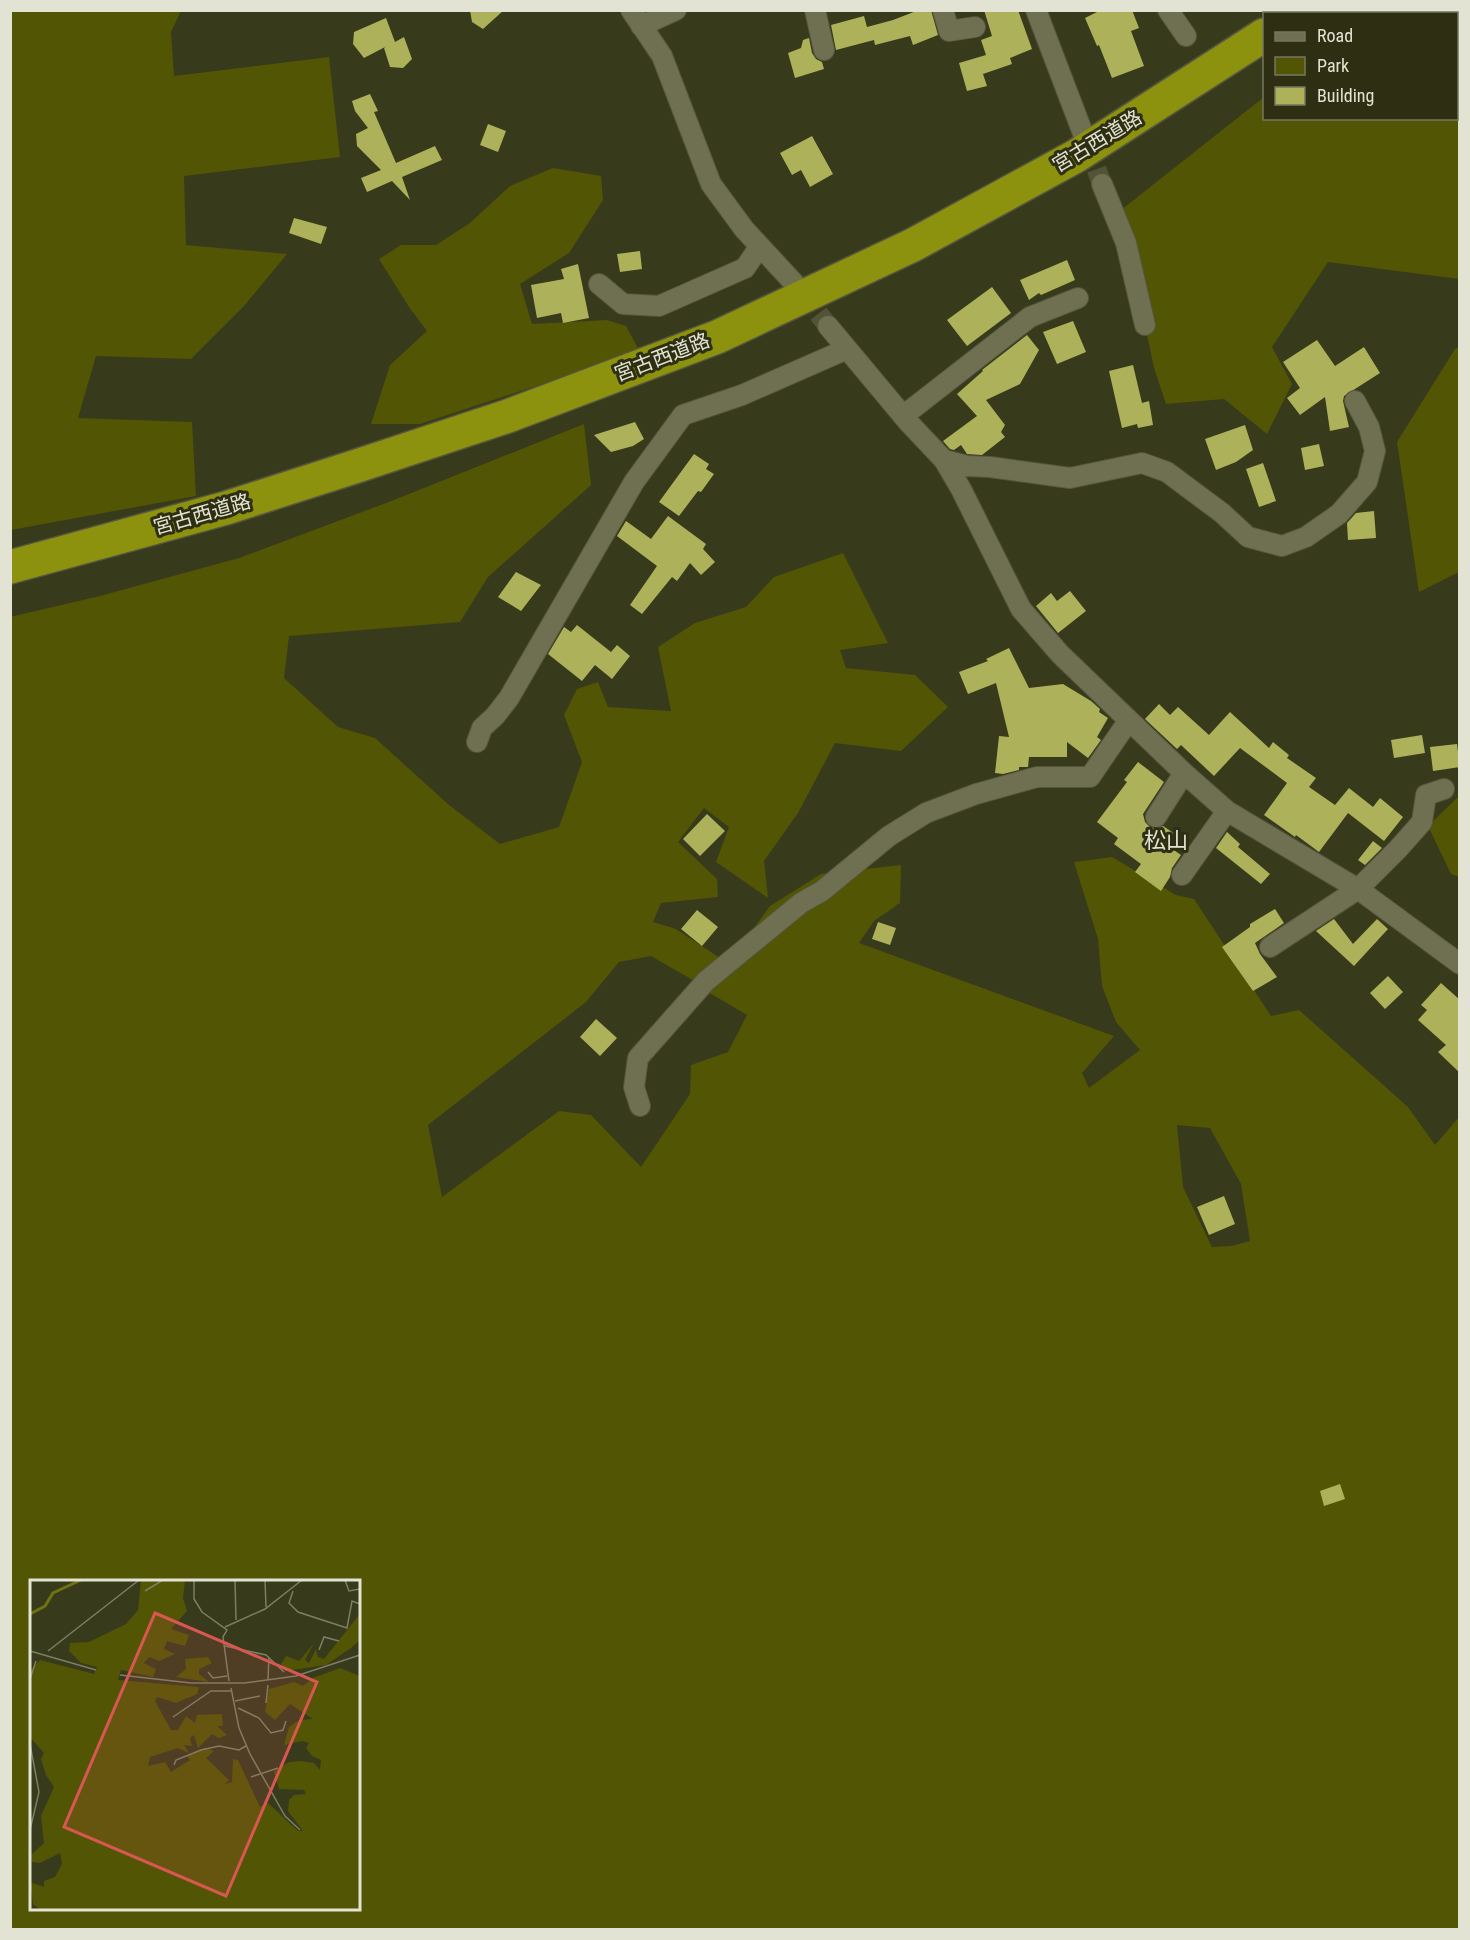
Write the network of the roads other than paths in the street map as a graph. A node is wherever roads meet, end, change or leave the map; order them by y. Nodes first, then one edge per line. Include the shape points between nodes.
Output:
1 (676, 10) edge
2 (816, 10) edge
3 (943, 10) edge
4 (1036, 10) edge
5 (1168, 10) edge
6 (636, 18) edge
7 (975, 27) dead end
8 (1186, 36) dead end
9 (1263, 36) edge
10 (824, 51) dead end
11 (1263, 62) edge
12 (1084, 136) tunnel mouth
13 (1102, 184) tunnel mouth
14 (760, 246) junction
15 (794, 283) tunnel mouth
16 (599, 284) dead end
17 (1078, 298) dead end
18 (1145, 325) dead end
19 (828, 326) tunnel mouth
20 (847, 349) junction
21 (1355, 401) dead end
22 (903, 416) junction
23 (944, 460) junction
24 (10, 567) edge
25 (10, 586) edge
26 (1129, 720) junction
27 (477, 742) dead end
28 (1184, 773) junction
29 (1444, 789) dead end
30 (1227, 811) junction
31 (1156, 817) dead end
32 (1182, 876) dead end
33 (1358, 889) junction
34 (1270, 947) dead end
35 (1460, 964) edge
36 (640, 1106) dead end

1 - 6 street
2 - 10 street
3 - 7 street via 949,31
4 - 12 street
5 - 8 street
6 - 14 street via 662,56 711,184
9 - 24 highway, 宮古西道路 via 1076,156 913,245 717,337 508,416 368,462 226,508
11 - 25 highway, 宮古西道路 via 1084,176 918,264 723,354 515,435 371,484 117,561
13 - 18 street via 1126,243
14 - 15 street
14 - 16 street via 745,268 659,306 623,304
17 - 22 street via 1030,317
19 - 20 street
20 - 22 street
20 - 27 street via 742,396 683,415 634,482 509,698 482,728
21 - 23 street via 1376,451 1367,482 1339,514 1306,537 1282,546 1248,537 1167,472 1142,463 1070,478
22 - 23 street
23 - 26 street via 1021,609 1060,654
26 - 28 street
26 - 36 street via 1090,777 1037,777 926,813 801,903 706,981 638,1058 634,1087
28 - 30 street
28 - 31 street
29 - 33 street via 1426,795 1422,822
30 - 32 street
30 - 33 street
33 - 34 street
33 - 35 street

